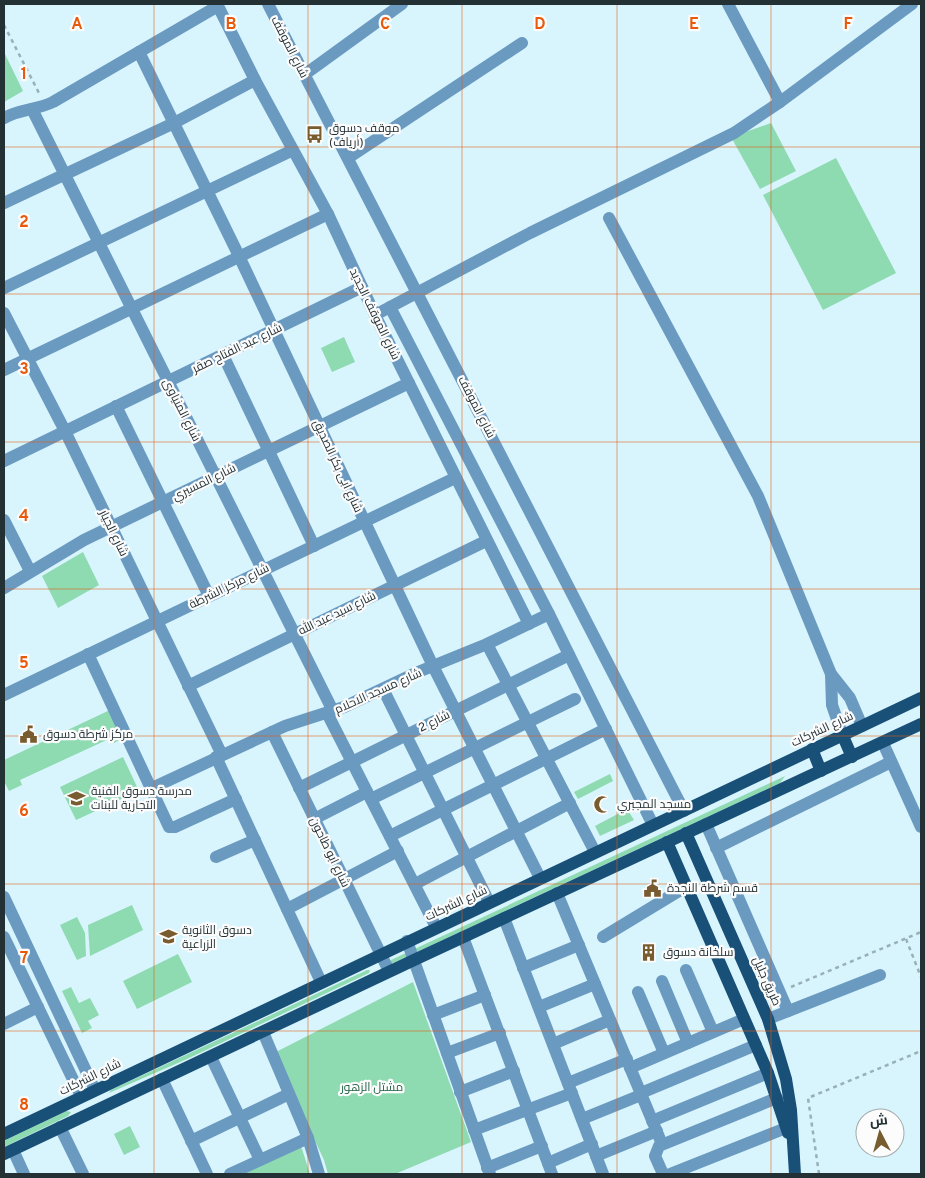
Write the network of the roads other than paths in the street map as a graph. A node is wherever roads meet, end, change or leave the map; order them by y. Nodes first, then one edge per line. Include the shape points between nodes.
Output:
1 (268, 4) edge
2 (402, 4) edge
3 (728, 4) edge
4 (912, 4) edge
5 (218, 5) edge
6 (522, 42) dead end
7 (139, 52) junction
8 (304, 75) junction
9 (255, 80) junction
10 (780, 102) junction
11 (32, 109) junction
12 (4, 118) edge
13 (174, 123) junction
14 (293, 150) junction
15 (348, 158) junction
16 (65, 175) junction
17 (207, 190) junction
18 (4, 203) edge
19 (328, 214) junction
20 (610, 218) dead end
21 (98, 241) junction
22 (239, 256) junction
23 (362, 287) junction
24 (4, 288) edge
25 (418, 292) junction
26 (390, 307) junction
27 (132, 308) junction
28 (4, 313) edge
29 (375, 315) junction
30 (274, 330) junction
31 (223, 355) junction
32 (28, 359) junction
33 (4, 370) edge
34 (168, 381) junction
35 (409, 383) junction
36 (116, 406) junction
37 (319, 426) junction
38 (65, 431) junction
39 (269, 450) junction
40 (4, 461) edge
41 (216, 476) junction
42 (455, 478) junction
43 (162, 502) junction
44 (4, 520) edge
45 (364, 522) junction
46 (111, 526) junction
47 (486, 541) junction
48 (314, 546) junction
49 (262, 570) junction
50 (30, 571) junction
51 (395, 586) junction
52 (4, 588) edge
53 (208, 596) junction
54 (549, 614) junction
55 (157, 621) junction
56 (528, 624) junction
57 (294, 634) junction
58 (487, 644) junction
59 (88, 654) junction
60 (569, 655) junction
61 (433, 666) junction
62 (831, 674) junction
63 (508, 685) junction
64 (188, 686) junction
65 (383, 689) junction
66 (4, 695) edge
67 (921, 698) edge
68 (575, 699) dead end
69 (455, 711) junction
70 (330, 712) junction
71 (527, 722) junction
72 (921, 724) edge
73 (862, 726) junction
74 (606, 729) junction
75 (272, 732) junction
76 (842, 734) junction
77 (406, 735) junction
78 (882, 743) junction
79 (474, 748) junction
80 (812, 749) junction
81 (219, 756) junction
82 (852, 757) junction
83 (547, 759) junction
84 (352, 762) junction
85 (891, 762) junction
86 (424, 772) junction
87 (821, 772) junction
88 (493, 785) junction
89 (150, 788) junction
90 (299, 788) junction
91 (369, 795) junction
92 (236, 799) junction
93 (570, 803) junction
94 (443, 810) junction
95 (684, 811) junction
96 (314, 819) junction
97 (706, 824) junction
98 (653, 825) junction
99 (921, 827) edge
100 (516, 831) junction
101 (686, 834) junction
102 (390, 836) junction
103 (255, 840) junction
104 (667, 842) junction
105 (716, 848) junction
106 (398, 851) junction
107 (595, 852) junction
108 (216, 857) dead end
109 (466, 857) junction
110 (540, 878) junction
111 (344, 880) junction
112 (415, 884) junction
113 (687, 886) junction
114 (557, 893) junction
115 (4, 897) edge
116 (489, 902) junction
117 (287, 909) junction
118 (720, 909) junction
119 (504, 918) junction
120 (701, 918) junction
121 (436, 927) junction
122 (463, 937) junction
123 (603, 937) dead end
124 (4, 939) edge
125 (407, 941) junction
126 (579, 946) junction
127 (380, 954) junction
128 (414, 960) junction
129 (524, 968) junction
130 (686, 970) dead end
131 (389, 972) junction
132 (880, 975) dead end
133 (662, 980) dead end
134 (321, 982) junction
135 (595, 984) junction
136 (638, 992) dead end
137 (485, 995) junction
138 (38, 1007) junction
139 (539, 1007) junction
140 (788, 1011) junction
141 (433, 1015) junction
142 (744, 1019) junction
143 (768, 1019) junction
144 (610, 1020) junction
145 (4, 1024) edge
146 (262, 1032) junction
147 (713, 1032) junction
148 (500, 1033) junction
149 (688, 1043) junction
150 (553, 1044) junction
151 (756, 1045) junction
152 (447, 1053) junction
153 (664, 1053) junction
154 (211, 1057) junction
155 (628, 1064) junction
156 (514, 1071) junction
157 (768, 1073) junction
158 (162, 1079) junction
159 (570, 1088) junction
160 (95, 1090) junction
161 (460, 1092) junction
162 (289, 1094) junction
163 (641, 1094) junction
164 (81, 1096) junction
165 (777, 1098) junction
166 (528, 1110) junction
167 (240, 1118) junction
168 (582, 1119) junction
169 (655, 1126) junction
170 (60, 1127) junction
171 (786, 1128) junction
172 (474, 1130) junction
173 (4, 1134) edge
174 (308, 1138) junction
175 (191, 1141) junction
176 (592, 1144) junction
177 (662, 1144) junction
178 (542, 1146) junction
179 (792, 1148) junction
180 (8, 1152) edge
181 (596, 1156) junction
182 (260, 1160) junction
183 (550, 1169) edge
184 (488, 1171) edge
185 (24, 1174) edge
186 (83, 1174) edge
187 (207, 1174) edge
188 (230, 1174) edge
189 (319, 1174) edge
190 (603, 1174) edge
191 (663, 1174) edge
192 (670, 1174) edge
193 (795, 1174) edge

1 - 8 street, شارع الموقف
2 - 8 street
3 - 10 street
4 - 10 street
5 - 7 street
5 - 9 street, شارع الموقف الجديد
6 - 15 street
7 - 11 street via 46,106
7 - 13 street, شارع ابى بكر الصديق
8 - 15 street, شارع الموقف
9 - 13 street
9 - 14 street, شارع الموقف الجديد
10 - 25 street via 734,133
11 - 12 street
11 - 16 street, شارع المنياوى
13 - 16 street
13 - 17 street, شارع ابى بكر الصديق
14 - 17 street
14 - 19 street, شارع الموقف الجديد
15 - 25 street, شارع الموقف
16 - 18 street
16 - 21 street, شارع المنياوى
17 - 21 street
17 - 22 street, شارع ابى بكر الصديق
19 - 22 street
19 - 23 street, شارع الموقف الجديد
20 - 62 street via 758,496
21 - 24 street
21 - 27 street, شارع المنياوى
22 - 27 street
22 - 30 street, شارع ابى بكر الصديق
23 - 29 street, شارع الموقف الجديد
23 - 30 street, شارع عبد الفتاح صقر
25 - 26 street
25 - 95 street, شارع الموقف
26 - 29 street
26 - 54 street
27 - 32 street
27 - 34 street, شارع المنياوى
28 - 32 street, شارع الجيار
29 - 35 street, شارع الموقف الجديد
30 - 31 street, شارع عبد الفتاح صقر
30 - 37 street, شارع ابى بكر الصديق
31 - 34 street, شارع عبد الفتاح صقر
31 - 39 street
32 - 33 street
32 - 38 street, شارع الجيار
34 - 36 street, شارع عبد الفتاح صقر
34 - 41 street, شارع المنياوى
35 - 37 street, شارع المسيري
35 - 42 street, شارع الموقف الجديد
36 - 38 street, شارع عبد الفتاح صقر
36 - 43 street
37 - 39 street, شارع المسيري
37 - 45 street, شارع ابى بكر الصديق
38 - 40 street, شارع عبد الفتاح صقر
38 - 46 street, شارع الجيار
39 - 41 street, شارع المسيري
39 - 48 street
41 - 43 street, شارع المسيري
41 - 49 street, شارع المنياوى
42 - 45 street, شارع مركز الشرطة
42 - 47 street, شارع الموقف الجديد
43 - 46 street, شارع المسيري
43 - 53 street
44 - 50 street
45 - 48 street, شارع مركز الشرطة
45 - 51 street, شارع ابى بكر الصديق
46 - 50 street, شارع المسيري
46 - 55 street, شارع الجيار
47 - 51 street, شارع سيد عبد الله
47 - 56 street, شارع الموقف الجديد
48 - 49 street, شارع مركز الشرطة
49 - 53 street, شارع مركز الشرطة
49 - 57 street, شارع المنياوى
50 - 52 street, شارع المسيري
51 - 57 street, شارع سيد عبد الله
51 - 61 street, شارع ابى بكر الصديق
53 - 55 street, شارع مركز الشرطة
54 - 56 street, شارع مسجد الاحلام
54 - 60 street
55 - 59 street, شارع مركز الشرطة
55 - 64 street, شارع الجيار
56 - 58 street, شارع مسجد الاحلام
57 - 64 street, شارع سيد عبد الله
57 - 70 street, شارع المنياوى
58 - 61 street, شارع مسجد الاحلام
58 - 63 street
59 - 66 street, شارع مركز الشرطة
59 - 89 street
60 - 63 street, شارع 2
60 - 74 street
61 - 65 street, شارع مسجد الاحلام
61 - 69 street, شارع ابى بكر الصديق
62 - 73 street via 850,698
62 - 76 street via 832,705
63 - 69 street, شارع 2
63 - 71 street
64 - 81 street, شارع الجيار
65 - 70 street, شارع مسجد الاحلام
65 - 77 street
67 - 73 main road, شارع الشركات
68 - 71 street
69 - 77 street, شارع 2
69 - 79 street, شارع ابى بكر الصديق
70 - 75 street, شارع مسجد الاحلام via 298,720
70 - 84 street, شارع المنياوى
71 - 79 street
71 - 83 street
72 - 78 main road
73 - 76 main road, شارع الشركات
74 - 83 street
74 - 98 street
75 - 81 street, شارع مسجد الاحلام
75 - 90 street, شارع ابو طاحون
76 - 80 main road, شارع الشركات
76 - 82 main road
77 - 84 street, شارع 2
77 - 86 street
78 - 82 main road
78 - 85 street
79 - 86 street
79 - 88 street, شارع ابى بكر الصديق
80 - 87 main road
80 - 95 main road, شارع الشركات
81 - 89 street, شارع مسجد الاحلام
81 - 92 street, شارع الجيار
82 - 87 main road
83 - 88 street
83 - 93 street
84 - 90 street, شارع 2
84 - 91 street, شارع المنياوى
85 - 99 street
85 - 105 street
86 - 91 street
86 - 94 street
87 - 97 main road
88 - 94 street
88 - 100 street, شارع ابى بكر الصديق
89 - 92 street via 172,828
90 - 96 street, شارع ابو طاحون
91 - 96 street
91 - 102 street, شارع المنياوى
92 - 103 street, شارع الجيار
93 - 100 street
93 - 107 street
94 - 102 street
94 - 109 street
95 - 98 main road, شارع الشركات
96 - 111 street, شارع ابو طاحون
97 - 101 main road
97 - 105 street
98 - 107 main road, شارع الشركات
100 - 109 street
100 - 110 street, شارع ابى بكر الصديق
101 - 104 main road
101 - 118 main road, طريق جليل
102 - 106 street, شارع المنياوى
103 - 108 street
103 - 117 street, شارع الجيار
104 - 113 main road, طريق جليل
104 - 114 main road
105 - 140 street
106 - 111 street
106 - 112 street, شارع المنياوى
107 - 110 main road, شارع الشركات
109 - 112 street
109 - 116 street
110 - 116 main road, شارع الشركات
111 - 117 street
111 - 127 street, شارع ابو طاحون
112 - 121 street, شارع المنياوى
113 - 120 main road, طريق جليل
113 - 123 street
114 - 119 main road
114 - 126 street
115 - 160 street
116 - 121 main road, شارع الشركات
117 - 134 street, شارع الجيار
118 - 120 main road
118 - 143 main road, طريق جليل
119 - 122 main road
119 - 129 street
120 - 142 main road, طريق جليل
121 - 125 main road, شارع الشركات
122 - 128 main road
122 - 137 street
124 - 138 street
125 - 127 main road, شارع الشركات
125 - 128 street
126 - 129 street
126 - 135 street
127 - 131 street, شارع ابو طاحون
127 - 134 main road, شارع الشركات
128 - 131 main road
128 - 141 street
129 - 139 street
130 - 147 street
131 - 146 main road
132 - 140 street
133 - 149 street
134 - 160 main road, شارع الشركات
135 - 139 street
135 - 144 street
136 - 153 street
137 - 141 street
137 - 148 street
138 - 145 street
138 - 164 street
139 - 150 street
140 - 143 street
141 - 152 street
142 - 147 street
142 - 151 main road, طريق جليل
143 - 179 main road, طريق جليل via 786,1079
144 - 150 street
144 - 155 street
146 - 154 main road
146 - 162 street
147 - 149 street
148 - 152 street
148 - 156 street
149 - 153 street
150 - 159 street
151 - 157 main road, طريق جليل
151 - 163 street
152 - 161 street
153 - 155 street
154 - 158 main road
154 - 167 street
155 - 159 street
155 - 163 street
156 - 161 street
156 - 166 street
157 - 165 main road, طريق جليل
157 - 169 street
158 - 170 main road
158 - 175 street
159 - 166 street
159 - 168 street
160 - 164 main road, شارع الشركات
161 - 172 street
162 - 167 street
162 - 174 street
163 - 168 street
163 - 169 street
164 - 173 main road, شارع الشركات
165 - 171 main road, طريق جليل
165 - 177 street
166 - 172 street
166 - 178 street
167 - 175 street
167 - 182 street
168 - 176 street
169 - 177 street
169 - 181 street
170 - 180 main road
170 - 186 street
171 - 179 main road, طريق جليل
171 - 192 street
172 - 184 street
174 - 182 street
174 - 189 street
175 - 187 street
176 - 181 street
176 - 183 street
177 - 191 street via 655,1152
178 - 183 street
178 - 184 street
179 - 193 main road, طريق جليل
180 - 185 street
181 - 190 street
182 - 188 street

